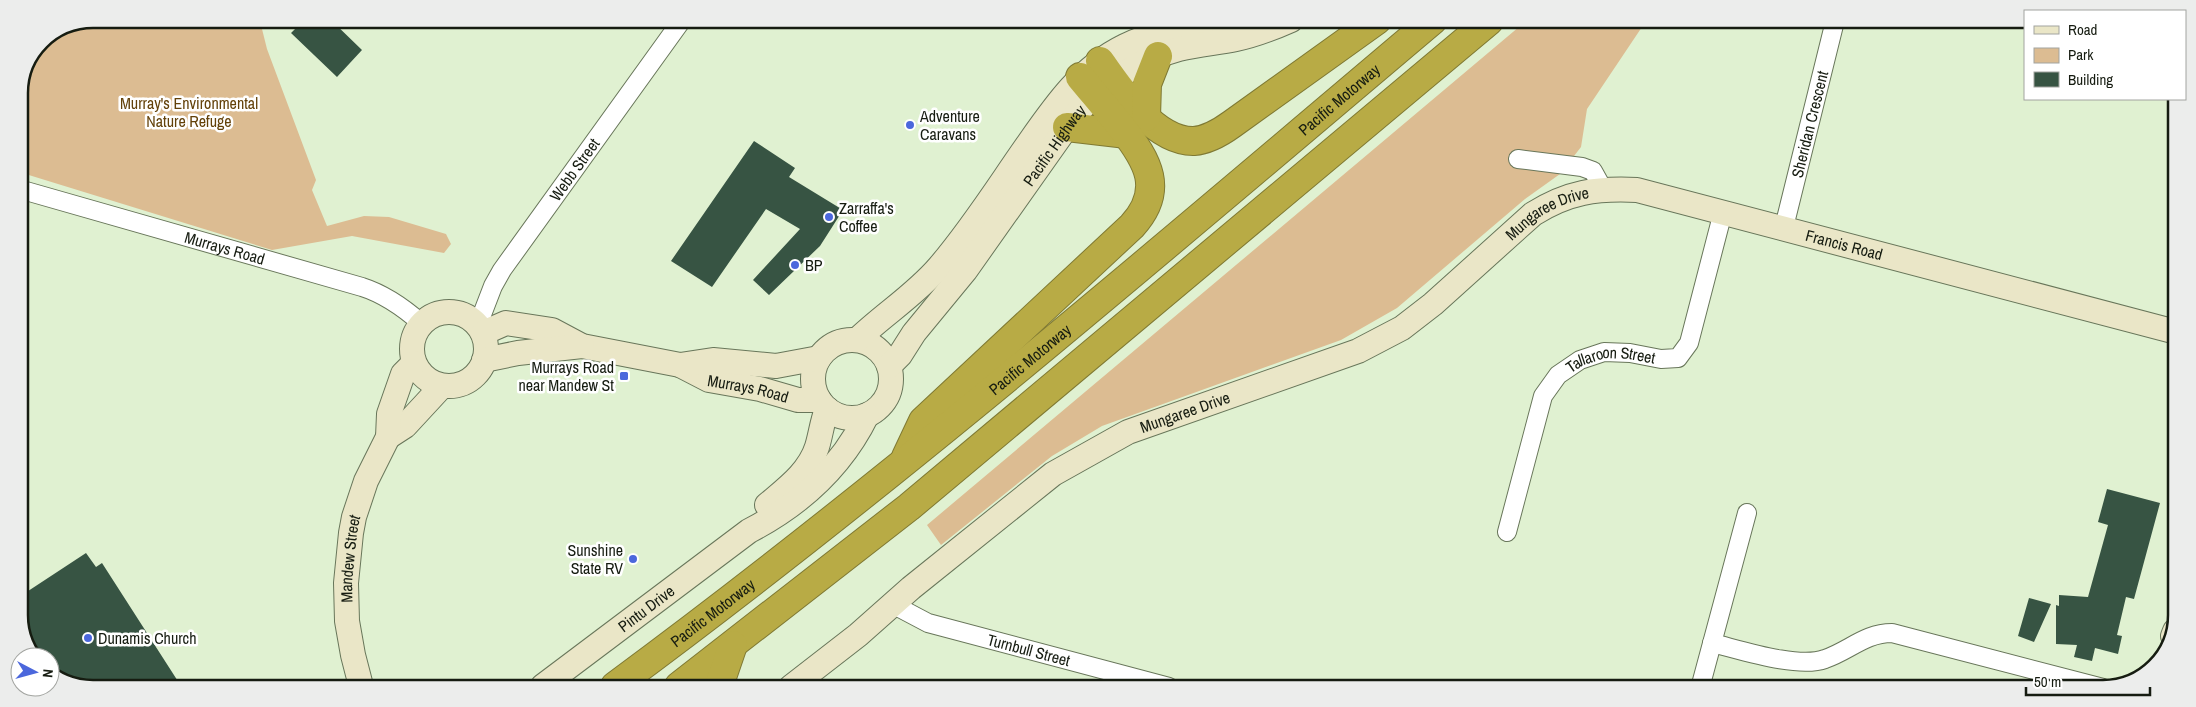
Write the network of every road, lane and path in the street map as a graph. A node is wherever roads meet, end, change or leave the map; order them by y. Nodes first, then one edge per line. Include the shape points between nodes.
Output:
1 (677, 27) edge
2 (1196, 27) edge
3 (1272, 27) edge
4 (1367, 27) edge
5 (1425, 27) edge
6 (1481, 27) edge
7 (1834, 27) edge
8 (1158, 56) junction
9 (1097, 78) junction
10 (1136, 126) junction
11 (1067, 127) junction
12 (1518, 159) dead end
13 (1603, 189) junction
14 (28, 192) edge
15 (1723, 212) junction
16 (1784, 227) junction
17 (421, 323) junction
18 (480, 329) junction
19 (2168, 330) edge
20 (857, 340) junction
21 (582, 346) junction
22 (819, 358) junction
23 (484, 360) junction
24 (414, 363) junction
25 (680, 365) junction
26 (889, 366) junction
27 (442, 386) junction
28 (823, 404) junction
29 (867, 415) junction
30 (388, 438) junction
31 (903, 462) junction
32 (1747, 514) dead end
33 (749, 531) junction
34 (1507, 532) dead end
35 (892, 604) junction
36 (1712, 643) junction
37 (733, 645) junction
38 (359, 680) edge
39 (551, 680) edge
40 (623, 680) edge
41 (687, 680) edge
42 (721, 680) edge
43 (800, 680) edge
44 (1143, 680) edge
45 (1702, 680) edge
46 (2072, 680) edge

1 - 18 street, Webb Street via 502,270 493,286
2 - 9 street, Pacific Highway via 1162,32 1130,43
3 - 8 street, Pacific Highway via 1246,37
4 - 10 highway via 1211,136 1192,141
5 - 31 highway, Pacific Motorway
6 - 37 highway via 909,507
7 - 16 street, Sheridan Crescent
8 - 9 street, Pacific Highway
8 - 10 highway
9 - 10 highway
9 - 11 street, Pacific Highway
9 - 20 street, Pacific Highway via 1061,97 939,267
10 - 11 highway
10 - 31 highway via 1142,155 1149,169 1150,192 1143,212 1132,226 923,421
11 - 26 street, Pacific Highway via 965,271
12 - 13 street via 1582,167 1593,172
13 - 15 street, Francis Road via 1637,190
13 - 35 street, Mungaree Drive via 1552,202 1533,214 1433,304 1402,328 1358,351 1128,432 1052,474
14 - 17 street, Murrays Road via 362,287 384,296
15 - 16 street, Francis Road
15 - 34 street, Tallaroon Street via 1689,344 1678,358 1604,352 1580,360 1558,375 1543,396
16 - 19 street, Francis Road
17 - 18 street via 432,315 450,312 468,317
17 - 24 street via 412,342
18 - 21 street, Murrays Road via 506,323 527,325 552,330
18 - 23 street via 486,342
20 - 22 street via 835,343
20 - 26 street via 877,348
21 - 23 street, Murrays Road
21 - 25 street, Murrays Road
22 - 25 street, Murrays Road via 776,366 713,360
22 - 28 street via 813,379
23 - 27 street via 476,374 463,384
24 - 27 street via 420,374
24 - 30 street, Mandew Street via 402,374 390,414
25 - 28 street, Murrays Road via 709,380
26 - 29 street via 891,377 887,395 877,409
27 - 30 street, Mandew Street via 405,426
28 - 29 street via 846,418
28 - 33 street, Pintu Drive via 811,461 801,475 764,508
29 - 33 street, Pintu Drive via 854,441 816,485 773,518
30 - 38 street, Mandew Street via 359,500 347,566 347,621
31 - 40 highway, Pacific Motorway via 757,579
32 - 36 street
33 - 39 street, Pintu Drive
35 - 43 street, Mungaree Drive
35 - 44 street, Turnbull Street via 928,623
36 - 45 street
36 - 46 street via 1764,656 1810,662 1825,659 1878,633 1892,633
37 - 41 highway
37 - 42 highway

